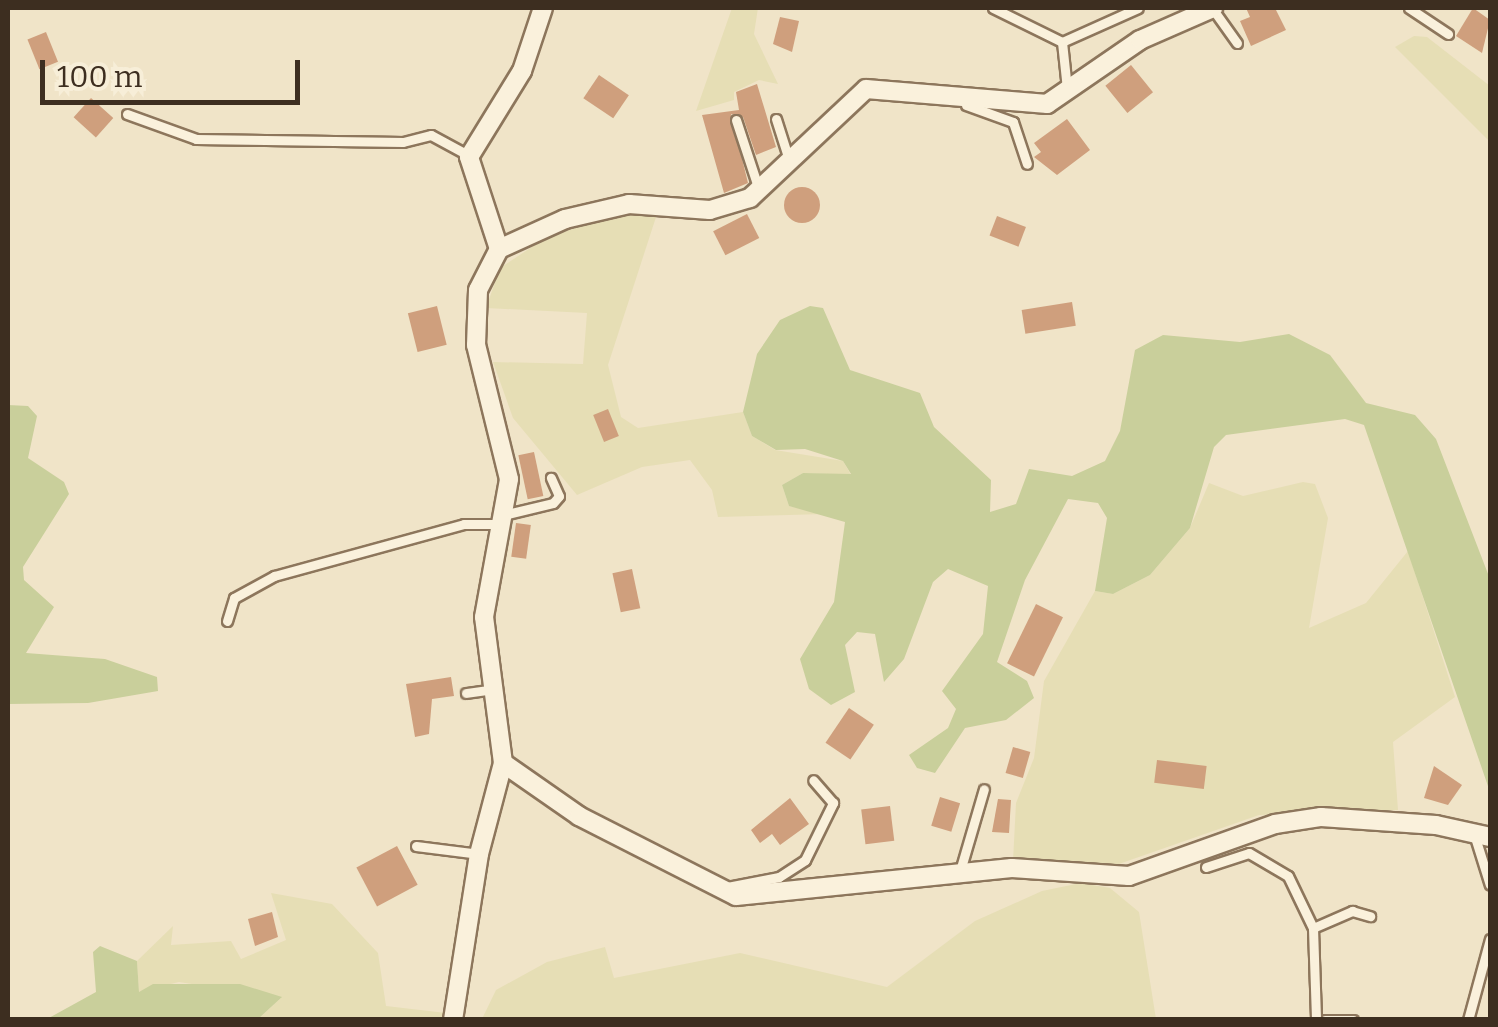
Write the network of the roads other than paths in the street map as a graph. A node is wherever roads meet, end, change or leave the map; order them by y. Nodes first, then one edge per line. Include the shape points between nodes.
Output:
1 (543, 8) edge
2 (993, 8) edge
3 (1138, 8) edge
4 (1212, 8) edge
5 (1409, 8) edge
6 (1448, 34) dead end
7 (1062, 42) junction
8 (1237, 43) dead end
9 (931, 92) junction
10 (1067, 92) junction
11 (128, 114) dead end
12 (776, 119) dead end
13 (736, 120) dead end
14 (469, 157) junction
15 (790, 163) junction
16 (1028, 164) dead end
17 (758, 192) junction
18 (500, 249) junction
19 (551, 478) dead end
20 (501, 519) junction
21 (226, 621) dead end
22 (493, 689) junction
23 (466, 693) dead end
24 (503, 764) junction
25 (813, 780) dead end
26 (984, 789) dead end
27 (1482, 836) edge
28 (416, 846) dead end
29 (479, 854) junction
30 (1206, 867) dead end
31 (1488, 869) edge
32 (959, 874) junction
33 (1490, 885) edge
34 (714, 890) junction
35 (1370, 916) dead end
36 (1314, 928) junction
37 (1490, 939) edge
38 (453, 1020) edge
39 (1316, 1020) edge
40 (1325, 1020) edge
41 (1353, 1020) edge
42 (1468, 1020) edge

1 - 14 street via 522,71
2 - 7 lane
3 - 7 lane
4 - 8 lane
4 - 10 street via 1140,40
5 - 6 lane
7 - 10 lane
9 - 10 street via 1022,107
9 - 15 street via 878,86 853,95
9 - 16 lane via 1004,115
11 - 14 lane via 196,139 403,142 430,135 452,140
12 - 15 lane
13 - 17 lane
14 - 18 street
15 - 17 street
17 - 18 street via 710,210 629,204 565,218
18 - 20 street via 478,290 476,345 506,463
19 - 20 lane via 559,496 553,504
20 - 21 lane via 274,576 234,598
20 - 22 street via 484,616
22 - 23 lane
22 - 24 street
24 - 29 street
24 - 34 street via 579,816
25 - 34 lane via 833,803 805,860 779,877
26 - 32 lane
27 - 31 lane
27 - 32 street via 1321,818 1275,824 1129,876 1012,868
28 - 29 lane
29 - 38 street
30 - 36 lane via 1239,854 1266,860 1288,876
31 - 33 lane
32 - 34 street via 772,897
35 - 36 lane via 1352,911
36 - 39 lane
37 - 42 lane
40 - 41 lane

